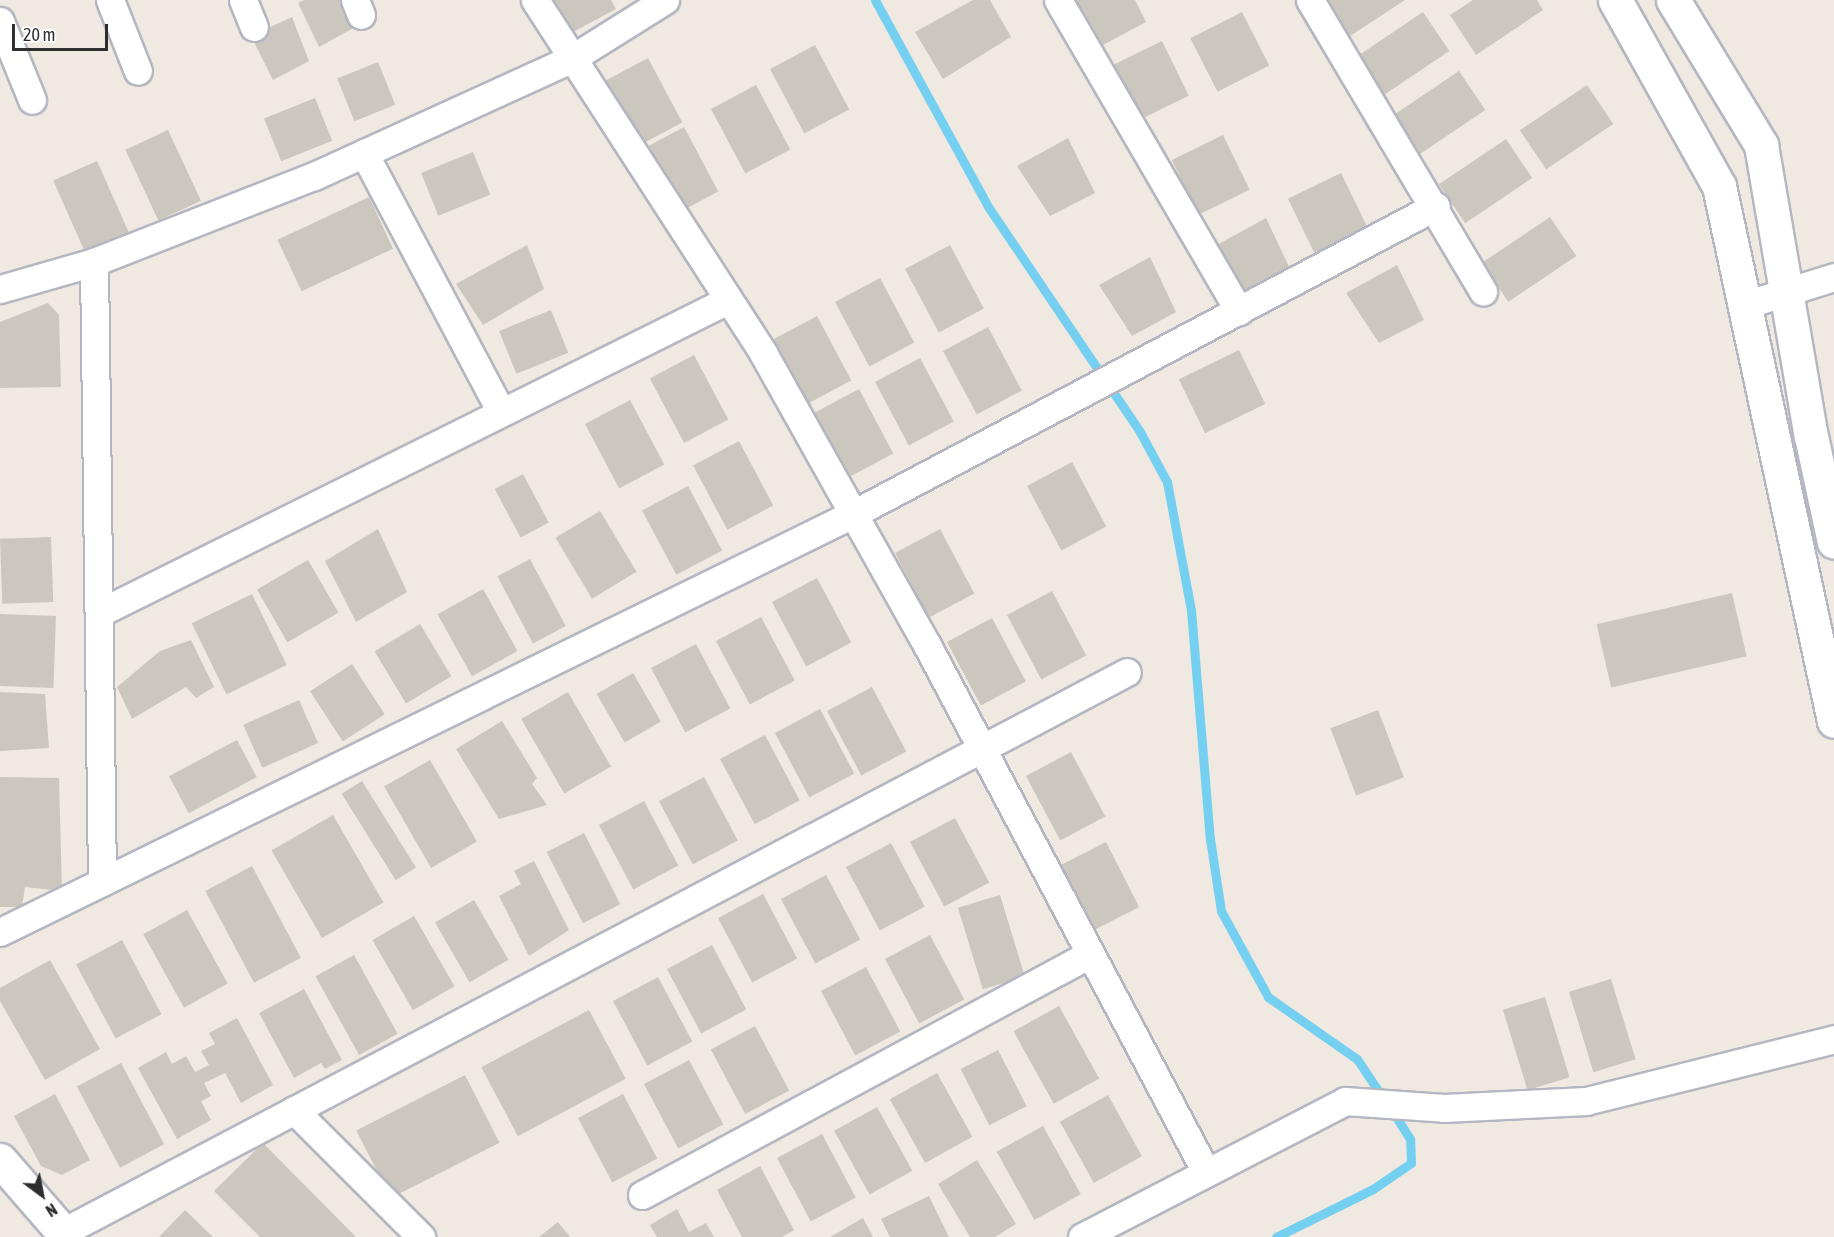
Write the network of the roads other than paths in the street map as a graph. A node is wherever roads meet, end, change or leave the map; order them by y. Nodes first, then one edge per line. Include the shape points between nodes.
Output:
1 (110, 0) edge
2 (243, 0) edge
3 (535, 0) edge
4 (665, 0) edge
5 (1058, 0) edge
6 (1310, 0) edge
7 (1615, 0) edge
8 (1673, 0) edge
9 (0, 21) edge
10 (254, 27) dead end
11 (571, 59) junction
12 (138, 71) dead end
13 (32, 100) dead end
14 (364, 153) junction
15 (1436, 206) junction
16 (94, 262) junction
17 (1834, 277) edge
18 (0, 289) edge
19 (1483, 291) dead end
20 (1788, 292) junction
21 (728, 300) junction
22 (1744, 305) junction
23 (1239, 311) junction
24 (501, 412) junction
25 (854, 514) junction
26 (1834, 542) edge
27 (99, 613) junction
28 (1127, 672) dead end
29 (1834, 721) edge
30 (981, 747) junction
31 (102, 882) junction
32 (0, 932) edge
33 (1090, 954) junction
34 (1834, 1039) edge
35 (294, 1110) junction
36 (1, 1163) edge
37 (1206, 1172) junction
38 (642, 1195) dead end
39 (65, 1235) edge
40 (421, 1237) edge
41 (1082, 1237) edge

1 - 12 street
2 - 10 street
3 - 11 street
4 - 11 street
5 - 23 street
6 - 15 street
7 - 22 street via 1719,186
8 - 20 street via 1761,145
9 - 13 street
11 - 14 street
11 - 21 street
14 - 16 street
14 - 24 street
15 - 19 street
15 - 23 street
16 - 18 street
16 - 27 street
17 - 20 street
20 - 22 street
20 - 26 street via 1811,436
21 - 24 street
21 - 25 street via 763,353
22 - 29 street
23 - 25 street
24 - 27 street
25 - 30 street
25 - 31 street
27 - 31 street
28 - 30 street
30 - 33 street
30 - 35 street
31 - 32 street
33 - 37 street
33 - 38 street
34 - 37 street via 1586,1101 1444,1108 1345,1101
35 - 39 street
35 - 40 street
36 - 39 street
37 - 41 street

